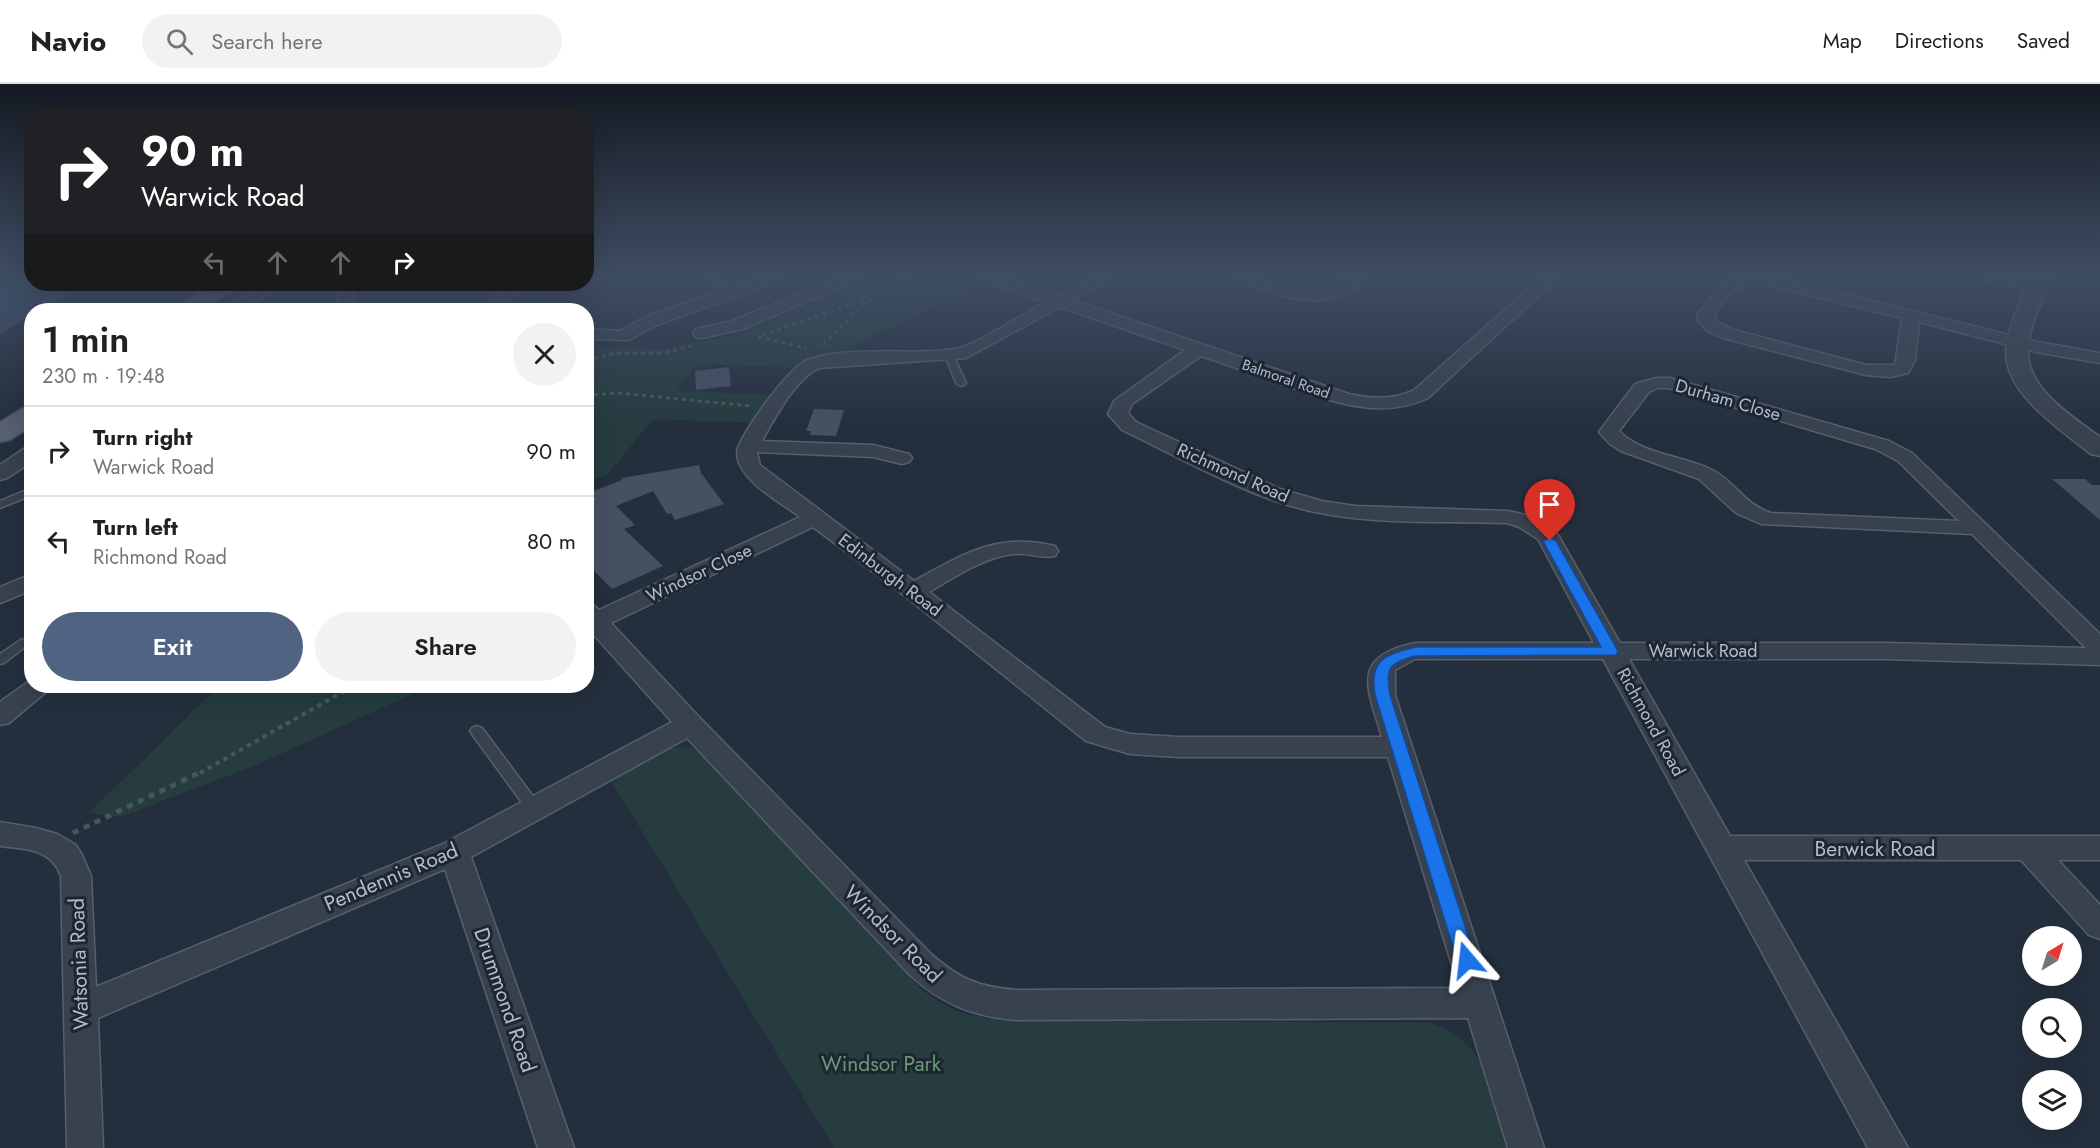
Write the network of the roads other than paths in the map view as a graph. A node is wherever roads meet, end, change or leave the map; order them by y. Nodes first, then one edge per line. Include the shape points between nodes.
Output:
1 (640, 327) edge
2 (729, 327) edge
3 (1013, 327) edge
4 (1134, 327) edge
5 (1496, 327) edge
6 (1713, 327) edge
7 (1910, 327) edge
8 (1958, 327) edge
9 (2024, 327) edge
10 (702, 333) dead end
11 (594, 334) edge
12 (2019, 342) junction
13 (1199, 349) junction
14 (949, 356) junction
15 (2100, 358) edge
16 (961, 383) dead end
17 (24, 419) edge
18 (0, 434) edge
19 (748, 446) junction
20 (2100, 449) edge
21 (24, 458) edge
22 (902, 458) dead end
23 (0, 474) edge
24 (24, 494) edge
25 (0, 505) edge
26 (815, 518) junction
27 (1978, 528) junction
28 (1047, 551) dead end
29 (24, 585) edge
30 (913, 591) junction
31 (0, 596) edge
32 (594, 615) edge
33 (594, 619) edge
34 (22, 643) dead end
35 (2100, 648) edge
36 (1611, 651) junction
37 (2100, 657) edge
38 (0, 660) edge
39 (28, 693) edge
40 (0, 716) edge
41 (690, 724) junction
42 (477, 731) dead end
43 (1399, 747) junction
44 (533, 807) junction
45 (0, 834) edge
46 (1721, 848) junction
47 (2100, 848) edge
48 (2029, 849) junction
49 (454, 852) junction
50 (2100, 926) edge
51 (1480, 1003) junction
52 (81, 1009) junction
53 (85, 1148) edge
54 (556, 1148) edge
55 (1527, 1148) edge
56 (1890, 1148) edge

1 - 11 street via 623,336
2 - 10 street
3 - 14 street via 971,350
4 - 13 street, Balmoral Road
5 - 13 street, Balmoral Road via 1421,394 1377,404 1344,399
6 - 7 street via 1866,370 1890,372 1902,369 1906,360
8 - 12 street
9 - 12 street
12 - 15 street
12 - 20 street via 2017,358 2030,386 2049,408
13 - 36 street, Richmond Road via 1125,400 1118,414 1129,426 1304,503 1356,512 1508,517 1527,522 1547,535
14 - 16 lane
14 - 19 street via 818,356 799,372
17 - 18 main road
19 - 22 street via 862,450
19 - 26 street, Edinburgh Road via 747,459 753,471
21 - 23 street
24 - 25 lane
26 - 30 street, Edinburgh Road
26 - 32 street, Windsor Close
27 - 27 street, Durham Close via 1918,468 1895,451 1685,386 1647,385 1610,428 1616,440 1707,475 1738,506 1769,519
27 - 35 street, Durham Close
28 - 30 street via 1030,545 1006,547
29 - 31 street
30 - 43 street, Edinburgh Road via 1087,729 1107,738 1130,744 1178,747
33 - 41 street, Windsor Road
34 - 38 lane
36 - 37 street, Warwick Road via 1886,651
36 - 43 street, Warwick Road via 1415,651 1395,657 1382,669 1380,684
36 - 46 street, Richmond Road
39 - 40 street
41 - 44 street, Pendennis Road
41 - 51 street, Windsor Road via 921,965 948,988 969,999 1017,1005
42 - 44 lane
43 - 51 street, Warwick Road
44 - 49 street, Pendennis Road
45 - 52 street, Watsonia Road via 55,845 73,862
46 - 48 street, Berwick Road
46 - 56 street, Richmond Road
47 - 48 street, Berwick Road
48 - 50 street
49 - 52 street, Pendennis Road
49 - 54 street, Drummond Road
51 - 55 street, Warwick Road
52 - 53 street, Watsonia Road

